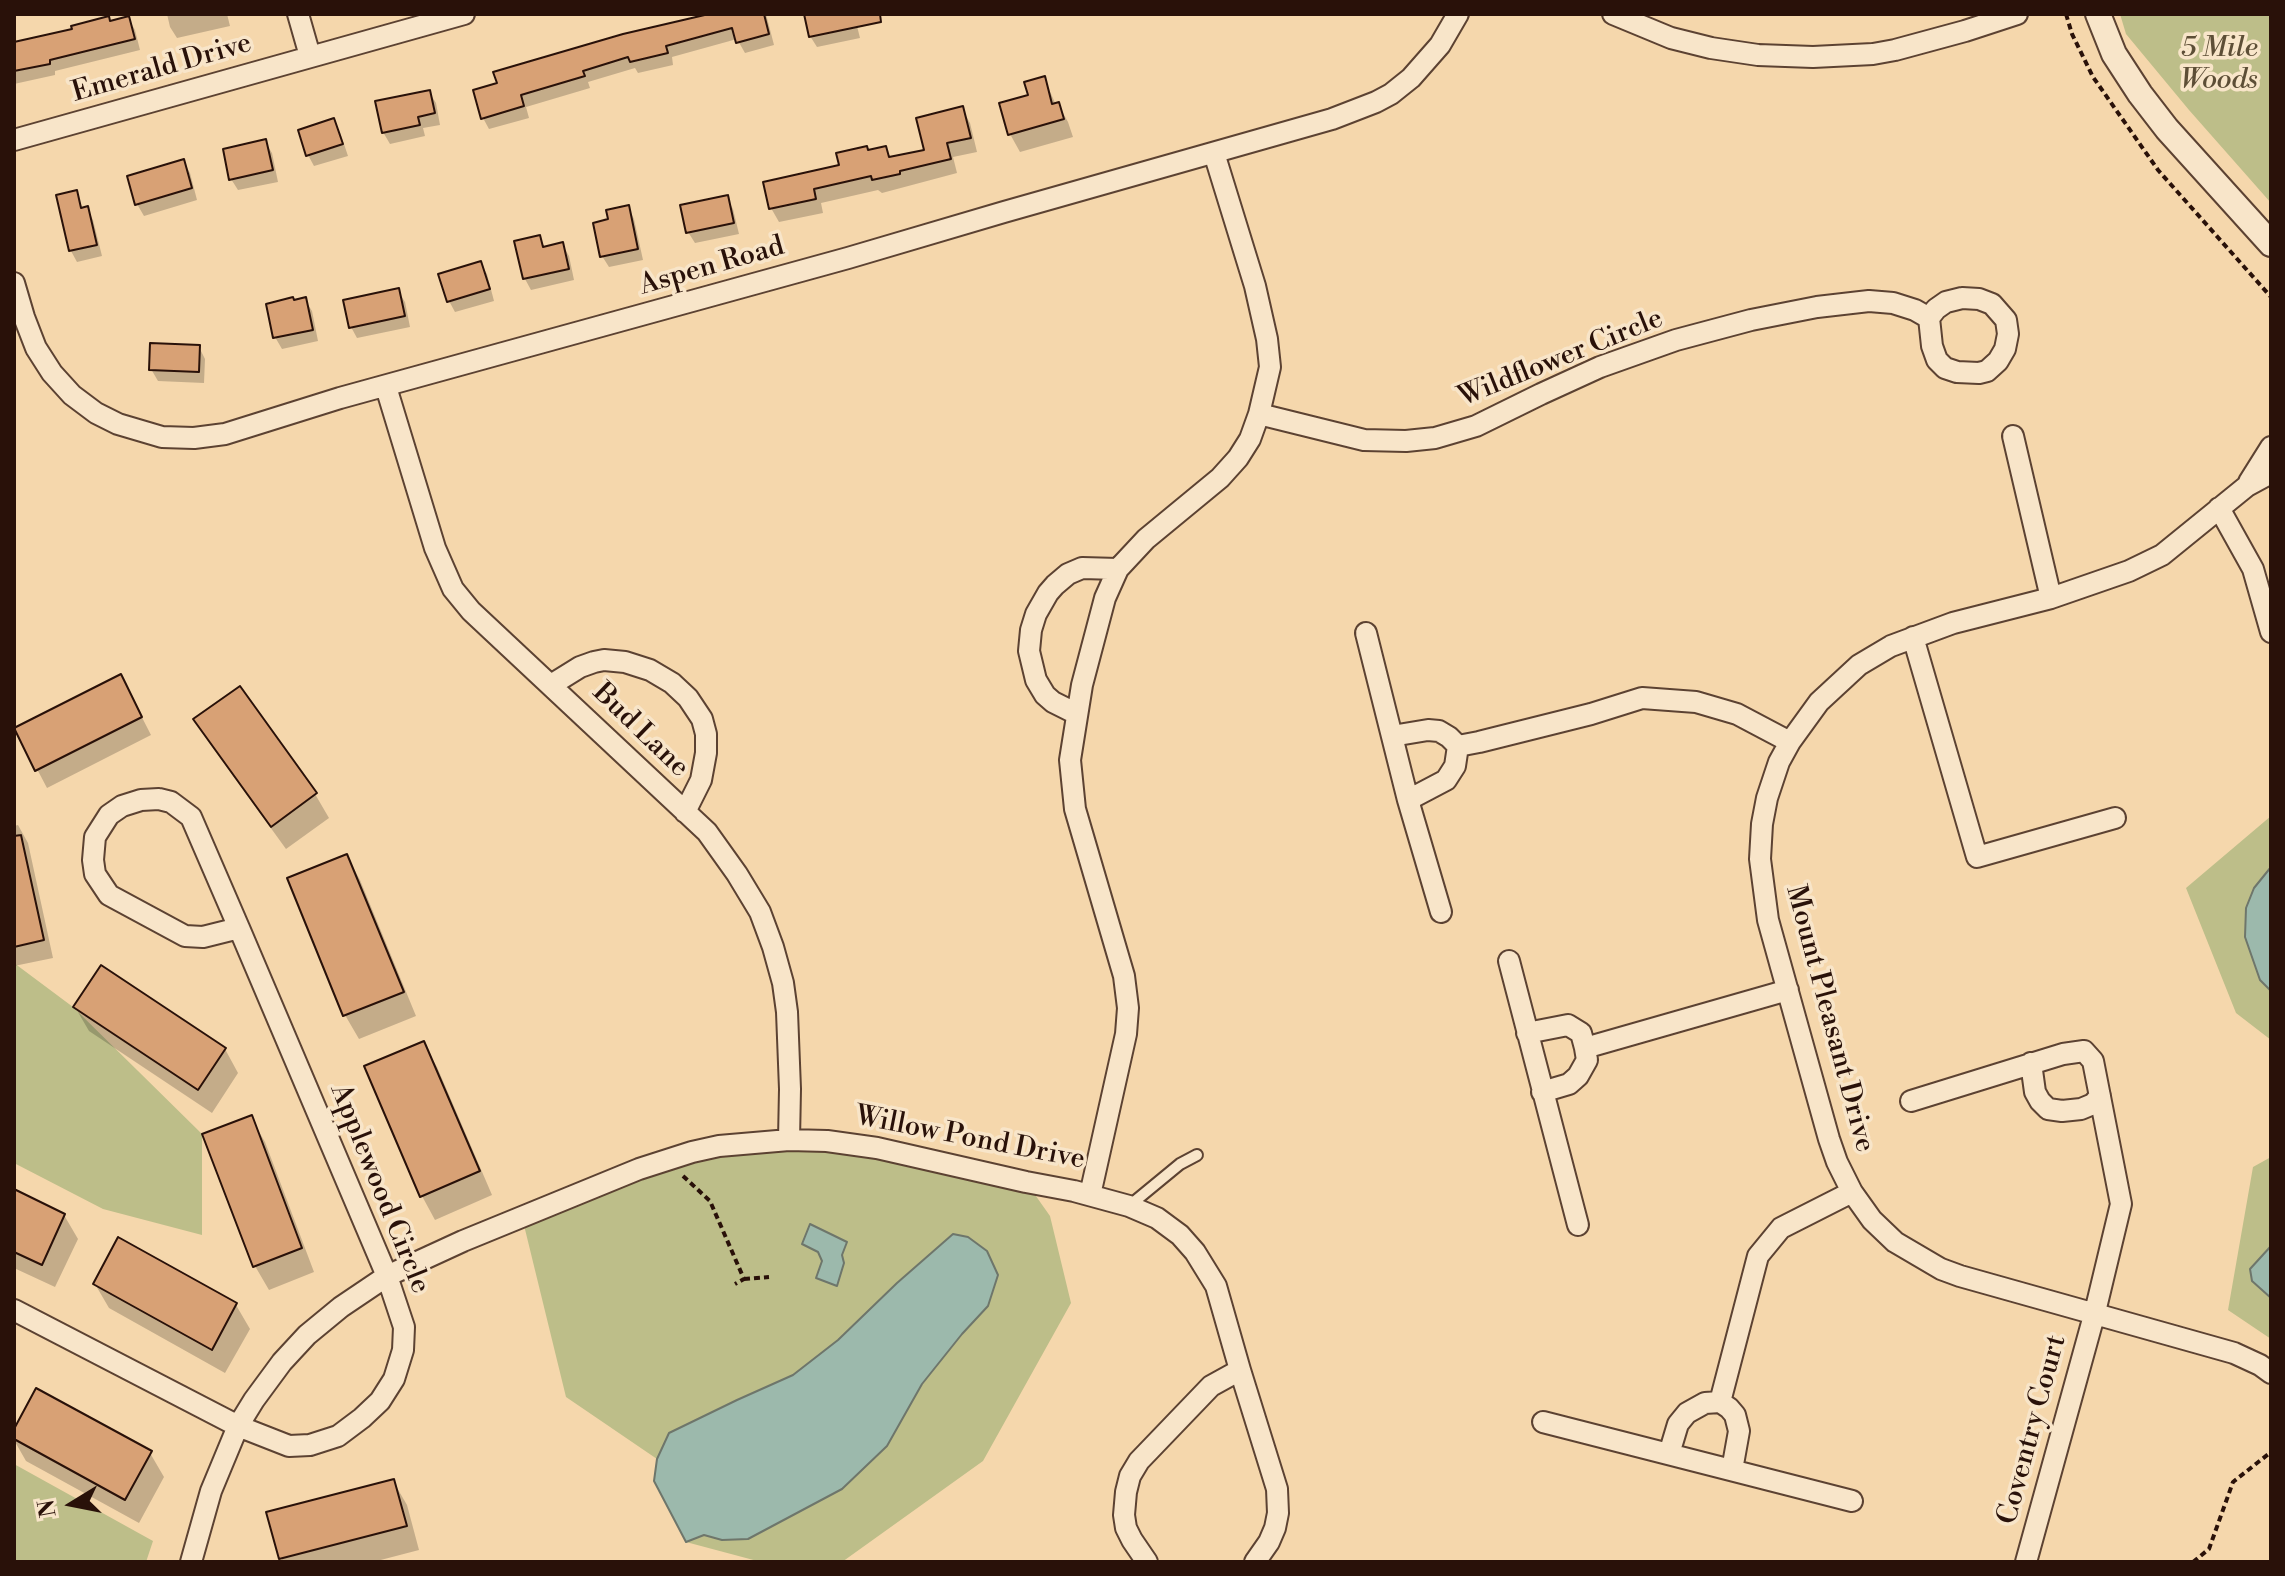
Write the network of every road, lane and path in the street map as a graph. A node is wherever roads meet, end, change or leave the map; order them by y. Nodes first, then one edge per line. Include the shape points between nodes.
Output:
1 (298, 14) edge
2 (464, 14) edge
3 (1458, 14) edge
4 (1613, 14) edge
5 (2017, 14) edge
6 (2066, 14) edge
7 (2098, 14) edge
8 (310, 56) junction
9 (14, 140) edge
10 (1214, 153) junction
11 (2271, 244) edge
12 (14, 283) edge
13 (2271, 297) edge
14 (1929, 318) dead end
15 (386, 387) junction
16 (1259, 414) junction
17 (2013, 436) dead end
18 (2271, 447) edge
19 (2271, 473) edge
20 (2247, 486) junction
21 (2219, 508) junction
22 (1118, 569) junction
23 (2051, 598) junction
24 (2271, 632) edge
25 (1366, 633) dead end
26 (1913, 637) junction
27 (551, 685) junction
28 (1077, 714) junction
29 (1392, 736) junction
30 (1790, 742) junction
31 (1458, 746) junction
32 (1408, 800) junction
33 (685, 812) junction
34 (2115, 818) dead end
35 (1441, 912) dead end
36 (239, 928) junction
37 (1509, 961) dead end
38 (1788, 990) junction
39 (1527, 1033) junction
40 (1585, 1048) junction
41 (2031, 1063) junction
42 (1542, 1092) junction
43 (2100, 1096) junction
44 (1911, 1101) dead end
45 (789, 1140) junction
46 (1197, 1155) dead end
47 (683, 1176) dead end
48 (1852, 1192) junction
49 (1090, 1195) junction
50 (1129, 1206) junction
51 (1578, 1225) dead end
52 (387, 1276) junction
53 (769, 1277) dead end
54 (744, 1279) junction
55 (735, 1284) dead end
56 (14, 1310) edge
57 (2095, 1312) junction
58 (1240, 1370) junction
59 (2271, 1373) edge
60 (1720, 1402) junction
61 (1543, 1422) dead end
62 (238, 1426) junction
63 (2271, 1452) edge
64 (1669, 1454) junction
65 (1732, 1470) junction
66 (1852, 1501) dead end
67 (191, 1562) edge
68 (1147, 1562) edge
69 (1255, 1562) edge
70 (2026, 1562) edge
71 (2193, 1562) edge

1 - 8 street
2 - 8 street, Emerald Drive
3 - 10 street, Aspen Road via 1422,67 1391,94 1332,119
4 - 5 street via 1711,48 1813,57 1895,50
6 - 13 path via 2093,77 2158,170
7 - 11 street via 2114,54 2140,94
8 - 9 street, Emerald Drive
10 - 15 street, Aspen Road
10 - 16 street, Willow Pond Drive via 1267,339 1270,367
12 - 15 street, Aspen Road via 36,348 52,373 96,413 144,433 194,438 225,434
14 - 16 street, Wildflower Circle via 1893,303 1869,301 1751,320 1600,367 1476,426 1435,438 1364,440
15 - 27 street, Bud Lane via 435,548 453,589
16 - 22 street, Willow Pond Drive via 1244,448 1220,478
17 - 23 street
18 - 20 street, Mount Pleasant Drive
19 - 20 street, Mount Pleasant Drive
20 - 21 street, Mount Pleasant Drive
21 - 23 street, Mount Pleasant Drive via 2162,555
21 - 24 street via 2253,569
22 - 28 street, Willow Pond Drive via 1097,624
22 - 28 street via 1082,568 1068,574 1048,593 1031,630 1029,651 1036,680 1053,702
23 - 26 street, Mount Pleasant Drive
25 - 29 street
26 - 30 street, Mount Pleasant Drive via 1859,665 1819,702
26 - 34 street via 1977,857
27 - 33 street, Bud Lane
27 - 33 street via 594,662 625,662 650,670 688,698 702,719 706,753 701,780
28 - 49 street, Willow Pond Drive via 1070,760 1075,809 1124,976 1128,1008
29 - 31 street via 1439,731
29 - 32 street
30 - 31 street via 1737,714 1696,702 1642,698
30 - 38 street, Mount Pleasant Drive via 1767,798 1760,859 1768,920
31 - 32 street via 1446,780
32 - 35 street
33 - 45 street, Bud Lane via 707,832 737,874 773,947 787,1012
36 - 36 street, Applewood Circle via 191,817 159,799 122,806 109,815 95,837 93,860 95,874 109,895 185,936
36 - 52 street, Applewood Circle
37 - 39 street
38 - 40 street
38 - 48 street, Mount Pleasant Drive via 1829,1139
39 - 40 street via 1568,1025 1581,1033
39 - 42 street
40 - 42 street via 1587,1060 1578,1076
41 - 43 street via 2084,1051 2093,1061
41 - 43 street via 2035,1092 2048,1109 2081,1109
41 - 44 street
42 - 51 street
43 - 57 street, Coventry Court via 2121,1204
45 - 49 street, Willow Pond Drive via 877,1148
45 - 52 street, Willow Pond Drive via 719,1146 639,1169
46 - 50 lane
47 - 54 path via 710,1201
48 - 57 street, Mount Pleasant Drive via 1895,1242 1941,1269
48 - 60 street via 1781,1228 1758,1256
49 - 50 street
50 - 58 street via 1157,1218 1195,1252 1216,1286
52 - 62 street, Willow Pond Drive via 307,1335
52 - 62 street, Applewood Circle via 404,1327 403,1350 380,1401 338,1436 310,1445 289,1446
53 - 54 path
54 - 55 path
56 - 62 street, Applewood Circle
57 - 59 street, Mount Pleasant Drive via 2234,1353
57 - 70 street, Coventry Court
58 - 68 street via 1211,1386 1130,1476 1126,1528
58 - 69 street via 1277,1489 1275,1528
60 - 64 street via 1687,1413
60 - 65 street via 1735,1415 1739,1431
61 - 64 street
62 - 67 street, Willow Pond Drive via 211,1491
63 - 71 path via 2233,1482 2209,1549
64 - 65 street
65 - 66 street

